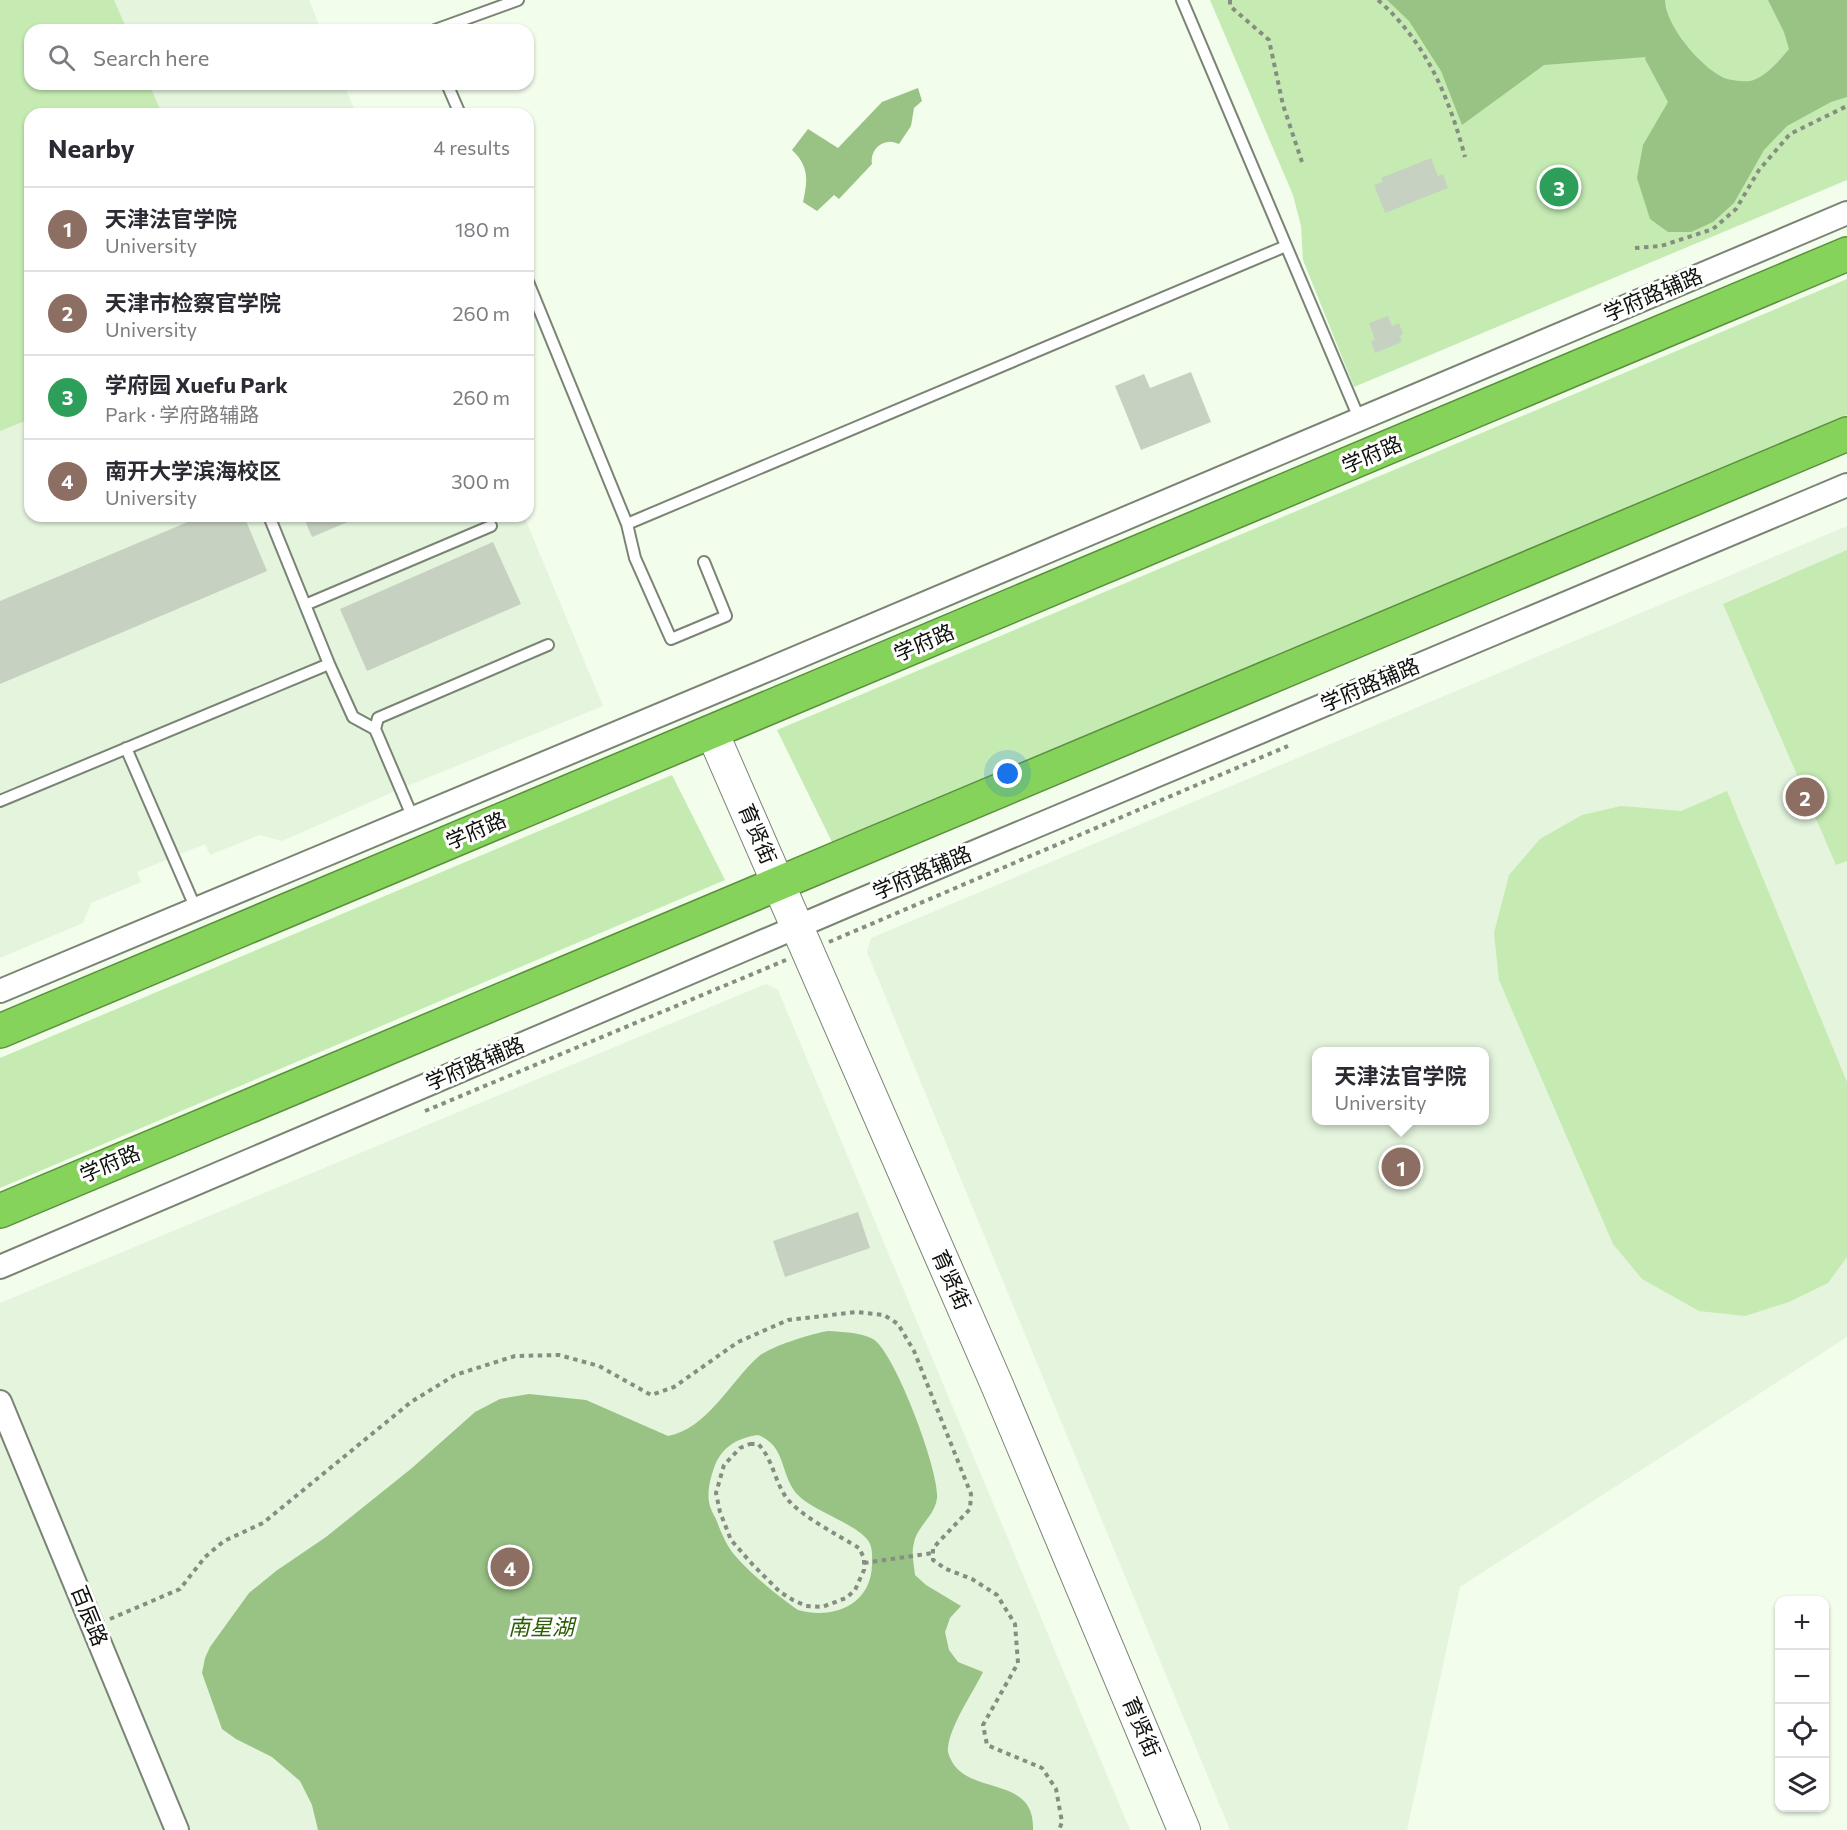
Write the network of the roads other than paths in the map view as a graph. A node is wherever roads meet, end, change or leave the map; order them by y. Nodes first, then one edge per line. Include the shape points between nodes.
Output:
1 (518, 0) edge
2 (1182, 0) edge
3 (452, 24) edge
4 (450, 90) edge
5 (457, 108) edge
6 (1847, 213) edge
7 (1286, 246) junction
8 (1847, 254) edge
9 (534, 297) edge
10 (1359, 418) junction
11 (1847, 434) edge
12 (1847, 485) edge
13 (271, 522) edge
14 (627, 524) junction
15 (491, 526) dead end
16 (705, 562) dead end
17 (306, 606) junction
18 (548, 645) dead end
19 (329, 664) junction
20 (375, 729) junction
21 (712, 732) junction
22 (126, 748) junction
23 (0, 801) edge
24 (413, 818) junction
25 (778, 883) junction
26 (195, 909) junction
27 (802, 939) junction
28 (0, 991) edge
29 (0, 1031) edge
30 (0, 1211) edge
31 (0, 1267) edge
32 (0, 1402) edge
33 (177, 1830) edge
34 (1184, 1830) edge

1 - 3 lane
2 - 7 lane
4 - 5 lane
6 - 10 street, 学府路辅路
7 - 10 lane
7 - 14 lane
8 - 21 highway, 学府路
9 - 14 lane
10 - 24 street, 学府路辅路
11 - 25 highway, 学府路
12 - 27 street, 学府路辅路
13 - 17 lane
14 - 16 lane via 635,558 671,639 726,616
15 - 17 lane
17 - 19 lane
18 - 20 lane via 378,718
19 - 20 lane via 353,717
19 - 22 lane
20 - 24 lane
21 - 25 street, 育贤街
21 - 29 highway, 学府路
22 - 23 lane
22 - 26 lane
24 - 26 street, 学府路辅路
25 - 27 street, 育贤街
25 - 30 highway, 学府路
26 - 28 street, 学府路辅路
27 - 31 street, 学府路辅路
27 - 34 street, 育贤街
32 - 33 street, 百辰路

